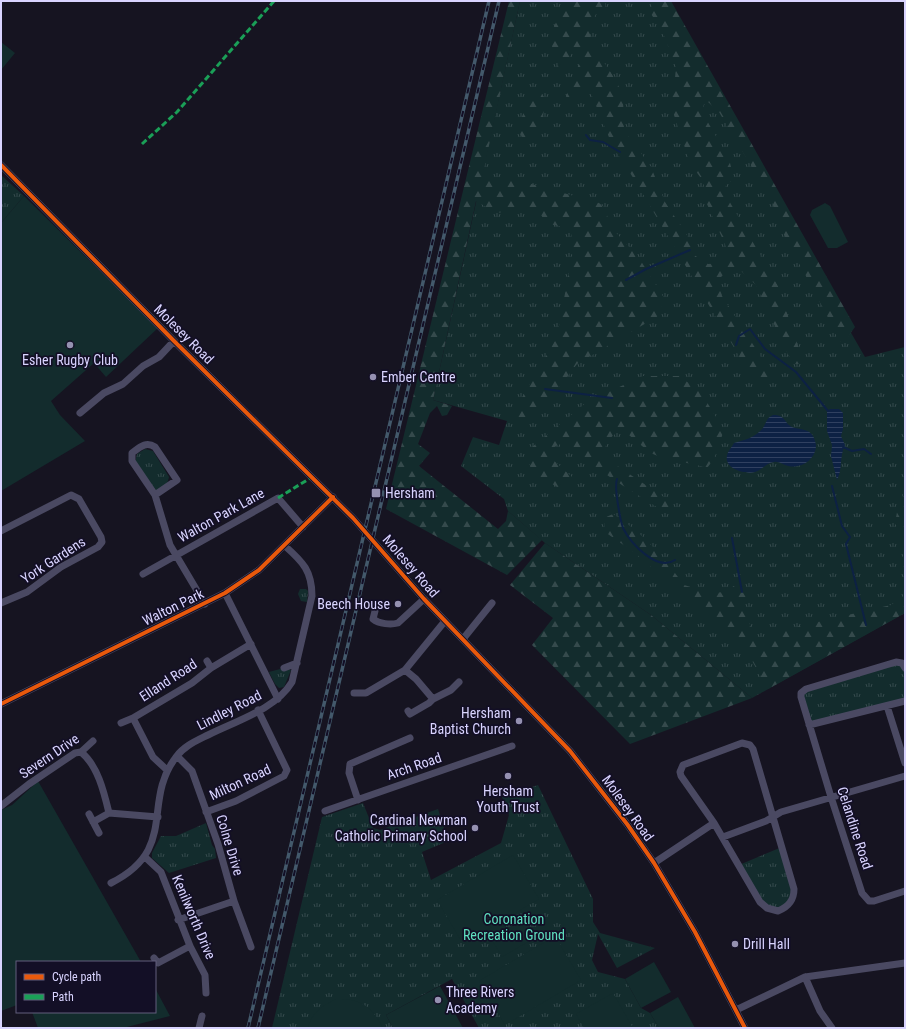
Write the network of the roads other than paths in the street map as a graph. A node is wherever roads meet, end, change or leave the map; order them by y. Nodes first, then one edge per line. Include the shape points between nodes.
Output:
1 (1, 165) edge
2 (174, 341) junction
3 (80, 413) dead end
4 (155, 495) junction
5 (332, 497) junction
6 (303, 528) junction
7 (1, 531) edge
8 (285, 546) junction
9 (176, 554) junction
10 (143, 574) dead end
11 (225, 593) junction
12 (424, 599) junction
13 (1, 603) edge
14 (492, 603) dead end
15 (205, 604) junction
16 (375, 611) dead end
17 (445, 621) junction
18 (463, 639) junction
19 (251, 644) junction
20 (207, 661) dead end
21 (297, 663) junction
22 (211, 668) junction
23 (284, 668) dead end
24 (905, 668) edge
25 (404, 670) junction
26 (459, 682) dead end
27 (354, 693) dead end
28 (278, 698) junction
29 (433, 699) junction
30 (905, 701) edge
31 (1, 704) edge
32 (886, 706) junction
33 (258, 710) junction
34 (408, 711) dead end
35 (133, 718) junction
36 (121, 723) dead end
37 (810, 725) junction
38 (410, 738) dead end
39 (93, 741) dead end
40 (512, 746) dead end
41 (82, 752) junction
42 (177, 756) junction
43 (905, 764) edge
44 (167, 770) junction
45 (905, 776) edge
46 (830, 797) junction
47 (358, 800) junction
48 (1, 806) edge
49 (325, 811) dead end
50 (206, 812) junction
51 (109, 813) junction
52 (89, 814) dead end
53 (158, 817) junction
54 (773, 817) junction
55 (93, 822) junction
56 (714, 823) junction
57 (99, 833) dead end
58 (722, 837) junction
59 (145, 857) junction
60 (654, 863) junction
61 (111, 883) dead end
62 (905, 892) edge
63 (234, 901) junction
64 (178, 920) junction
65 (190, 946) junction
66 (251, 947) dead end
67 (156, 962) edge
68 (905, 963) edge
69 (805, 977) junction
70 (206, 993) dead end
71 (736, 1010) junction
72 (202, 1016) dead end
73 (199, 1028) edge
74 (745, 1028) edge
75 (832, 1028) edge

1 - 2 street, Molesey Road
2 - 3 street via 159,357 143,366 123,384 104,393
2 - 5 street, Molesey Road
4 - 4 street via 131,456 145,444 155,447 177,480
4 - 9 street via 170,546
5 - 6 street, Walton Park
5 - 12 street, Molesey Road via 384,551
6 - 8 street, Walton Park
6 - 9 street, Walton Park Lane via 278,498
7 - 13 street, York Gardens via 72,495 79,499 102,542 27,592
8 - 11 street, Walton Park via 249,578
8 - 21 street, Lindley Road via 304,565 312,581 312,596
9 - 10 street, Walton Park Lane
9 - 15 street
11 - 15 street, Walton Park
11 - 19 street
12 - 16 street via 393,625 376,622 373,619
12 - 17 street, Molesey Road
14 - 18 street
15 - 31 street, Walton Park
17 - 18 street, Molesey Road
17 - 25 street
18 - 60 street, Molesey Road via 570,751 623,818
19 - 22 street
19 - 28 street
20 - 22 street, Elland Road
21 - 23 street
21 - 28 street, Lindley Road via 292,682 286,692
22 - 35 street, Elland Road via 192,683
24 - 37 street, Celandine Road via 902,663 896,662 806,689 801,693 801,697
25 - 27 street via 366,693
25 - 29 street via 416,679
26 - 29 street via 451,690
28 - 33 street, Lindley Road
29 - 34 street via 410,714
30 - 32 street
32 - 37 street
32 - 43 street
33 - 42 street, Lindley Road via 192,743
33 - 50 street, Milton Road via 286,770 284,776 236,801
35 - 36 street, Elland Road
35 - 44 street, Elland Road via 153,757
37 - 46 street, Celandine Road
38 - 47 street via 350,764 349,773
39 - 41 street, Severn Drive
40 - 47 street, Arch Road
41 - 48 street, Severn Drive via 75,752
41 - 51 street via 102,784
42 - 44 street, Lindley Road
42 - 50 street, Colne Drive via 192,771
44 - 53 street, Lindley Road via 162,783
45 - 46 street
46 - 54 street via 781,812
46 - 62 street, Celandine Road via 864,897 874,901
47 - 49 street, Arch Road
50 - 63 street, Colne Drive
51 - 53 street
51 - 55 street
52 - 55 street
53 - 59 street, Lindley Road
54 - 56 street via 753,749 750,745 742,743 689,762 681,768 681,776
54 - 58 street
54 - 58 street via 794,889 793,899 783,909 771,910 760,902
55 - 57 street
56 - 58 street
56 - 60 street
59 - 61 street, Lindley Road via 123,877
59 - 64 street, Kenilworth Drive via 161,872
60 - 71 street, Molesey Road via 695,932
63 - 64 street
63 - 66 street, Colne Drive
64 - 65 street, Kenilworth Drive
65 - 67 street
65 - 70 street, Kenilworth Drive via 205,975
68 - 69 street
69 - 71 street
69 - 75 street via 820,1011
71 - 74 street, Molesey Road
72 - 73 street

